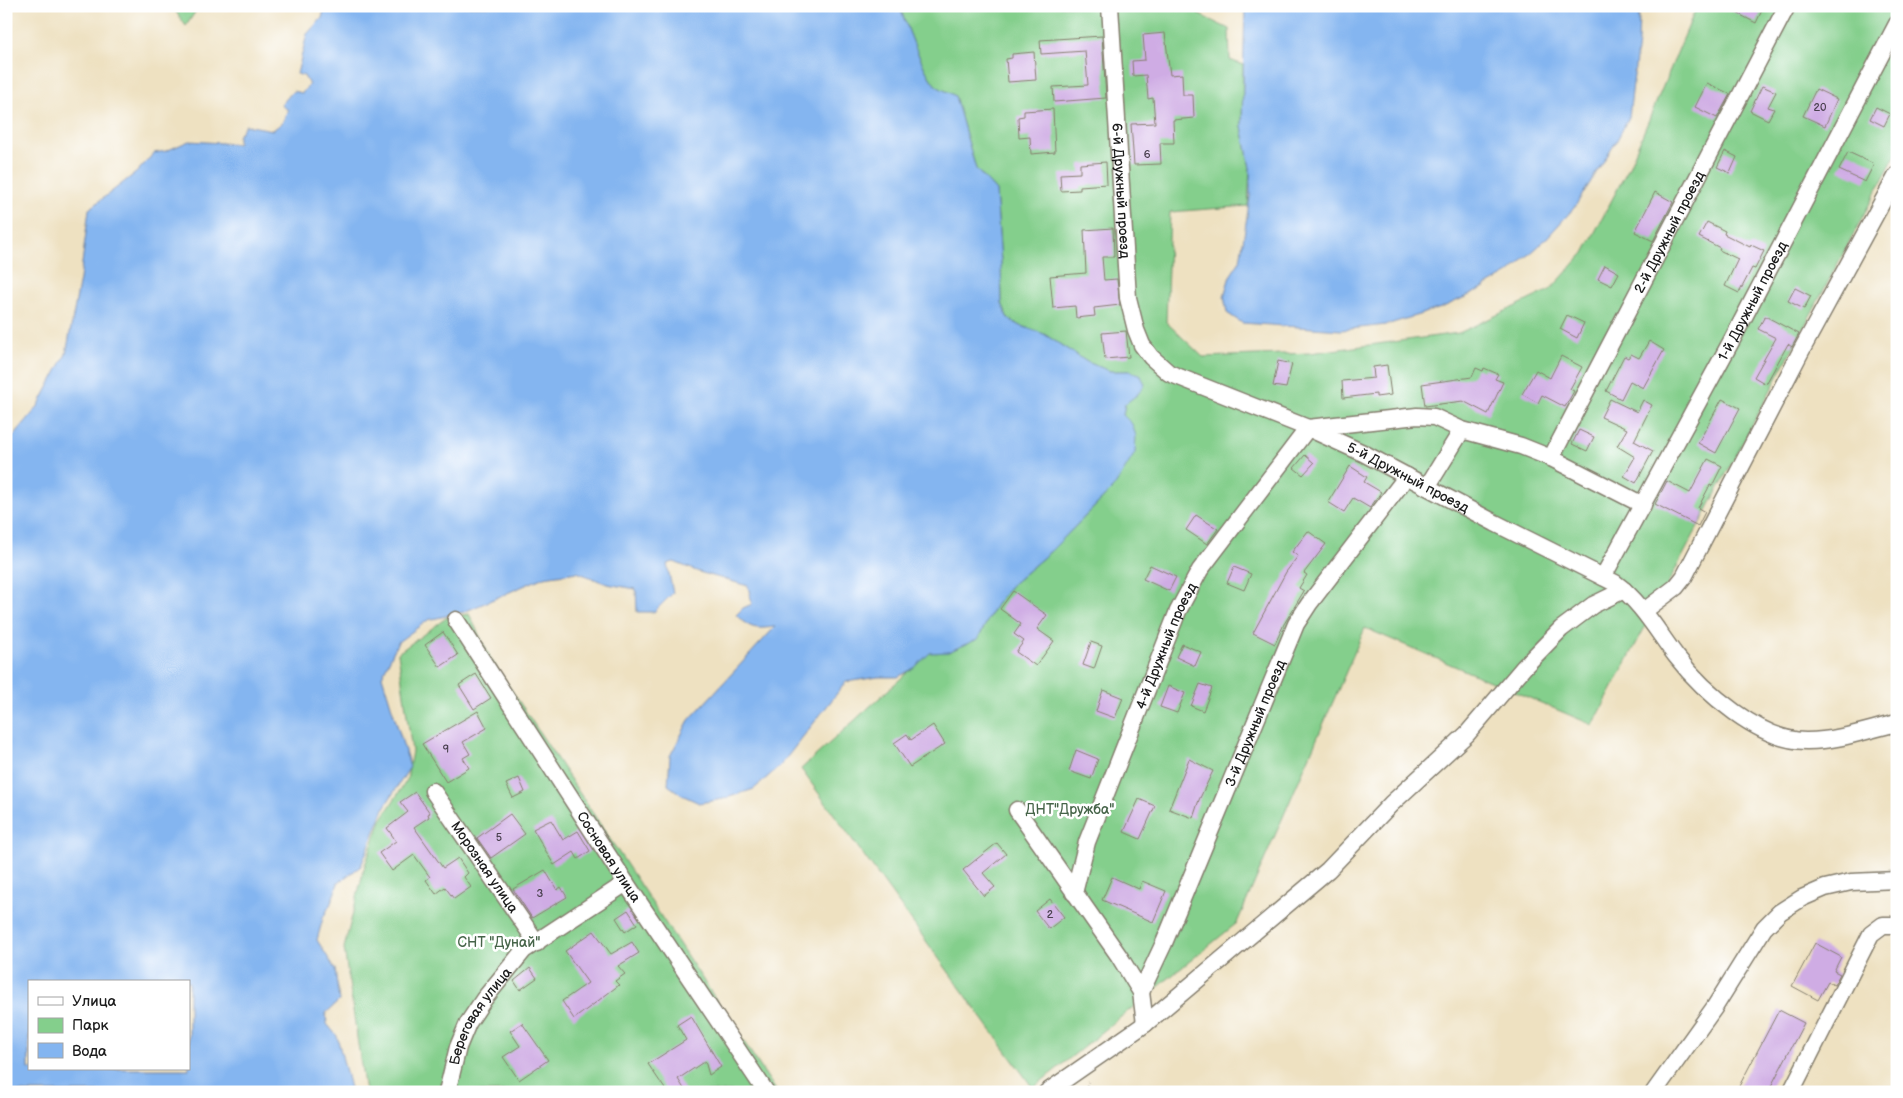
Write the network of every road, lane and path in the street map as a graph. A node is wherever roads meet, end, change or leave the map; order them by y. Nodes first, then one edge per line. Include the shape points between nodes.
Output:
1 (1110, 6) edge
2 (1787, 6) edge
3 (1897, 24) edge
4 (1897, 175) edge
5 (1160, 368) joint
6 (1308, 428) junction
7 (1462, 430) junction
8 (1552, 458) junction
9 (1407, 476) junction
10 (1427, 488) junction
11 (1643, 505) junction
12 (1603, 577) junction
13 (1624, 590) junction
14 (1644, 611) junction
15 (456, 620) dead end
16 (1897, 722) edge
17 (433, 791) dead end
18 (1017, 810) dead end
19 (1897, 880) edge
20 (626, 883) junction
21 (1074, 892) junction
22 (1897, 925) edge
23 (537, 943) junction
24 (1141, 992) junction
25 (1145, 1024) junction
26 (447, 1092) edge
27 (766, 1092) edge
28 (1047, 1092) edge
29 (1654, 1092) edge
30 (1792, 1092) edge

1 - 5 street, 6-й Дружный проезд via 1128,298 1142,345
2 - 8 street, 2-й Дружный проезд
3 - 11 street, 1-й Дружный проезд
4 - 14 street via 1684,577
5 - 6 street, 5-й Дружный проезд
6 - 7 street via 1425,416
6 - 9 street, 5-й Дружный проезд
6 - 21 street, 4-й Дружный проезд via 1189,588 1086,842
7 - 8 street via 1522,446
7 - 10 street
8 - 11 street
9 - 10 street, 5-й Дружный проезд
9 - 24 street, 3-й Дружный проезд via 1296,624
10 - 12 street, 5-й Дружный проезд
11 - 12 street, 1-й Дружный проезд
12 - 13 street, 5-й Дружный проезд
13 - 14 street, 5-й Дружный проезд
13 - 25 street via 1593,605 1561,629 1466,734 1391,804 1328,870
14 - 16 street, 5-й Дружный проезд via 1685,668 1709,693 1763,730 1784,739 1806,741 1829,739
15 - 20 street, Сосновая улица
17 - 23 street, Морозная улица
18 - 21 street
19 - 29 street via 1851,882 1825,888 1780,912 1764,928 1714,1008
20 - 23 street, Береговая улица
20 - 27 street, Сосновая улица
21 - 24 street
22 - 30 street via 1883,925 1871,934
23 - 26 street, Береговая улица via 524,950 468,1023 458,1047
24 - 25 street
25 - 28 street

